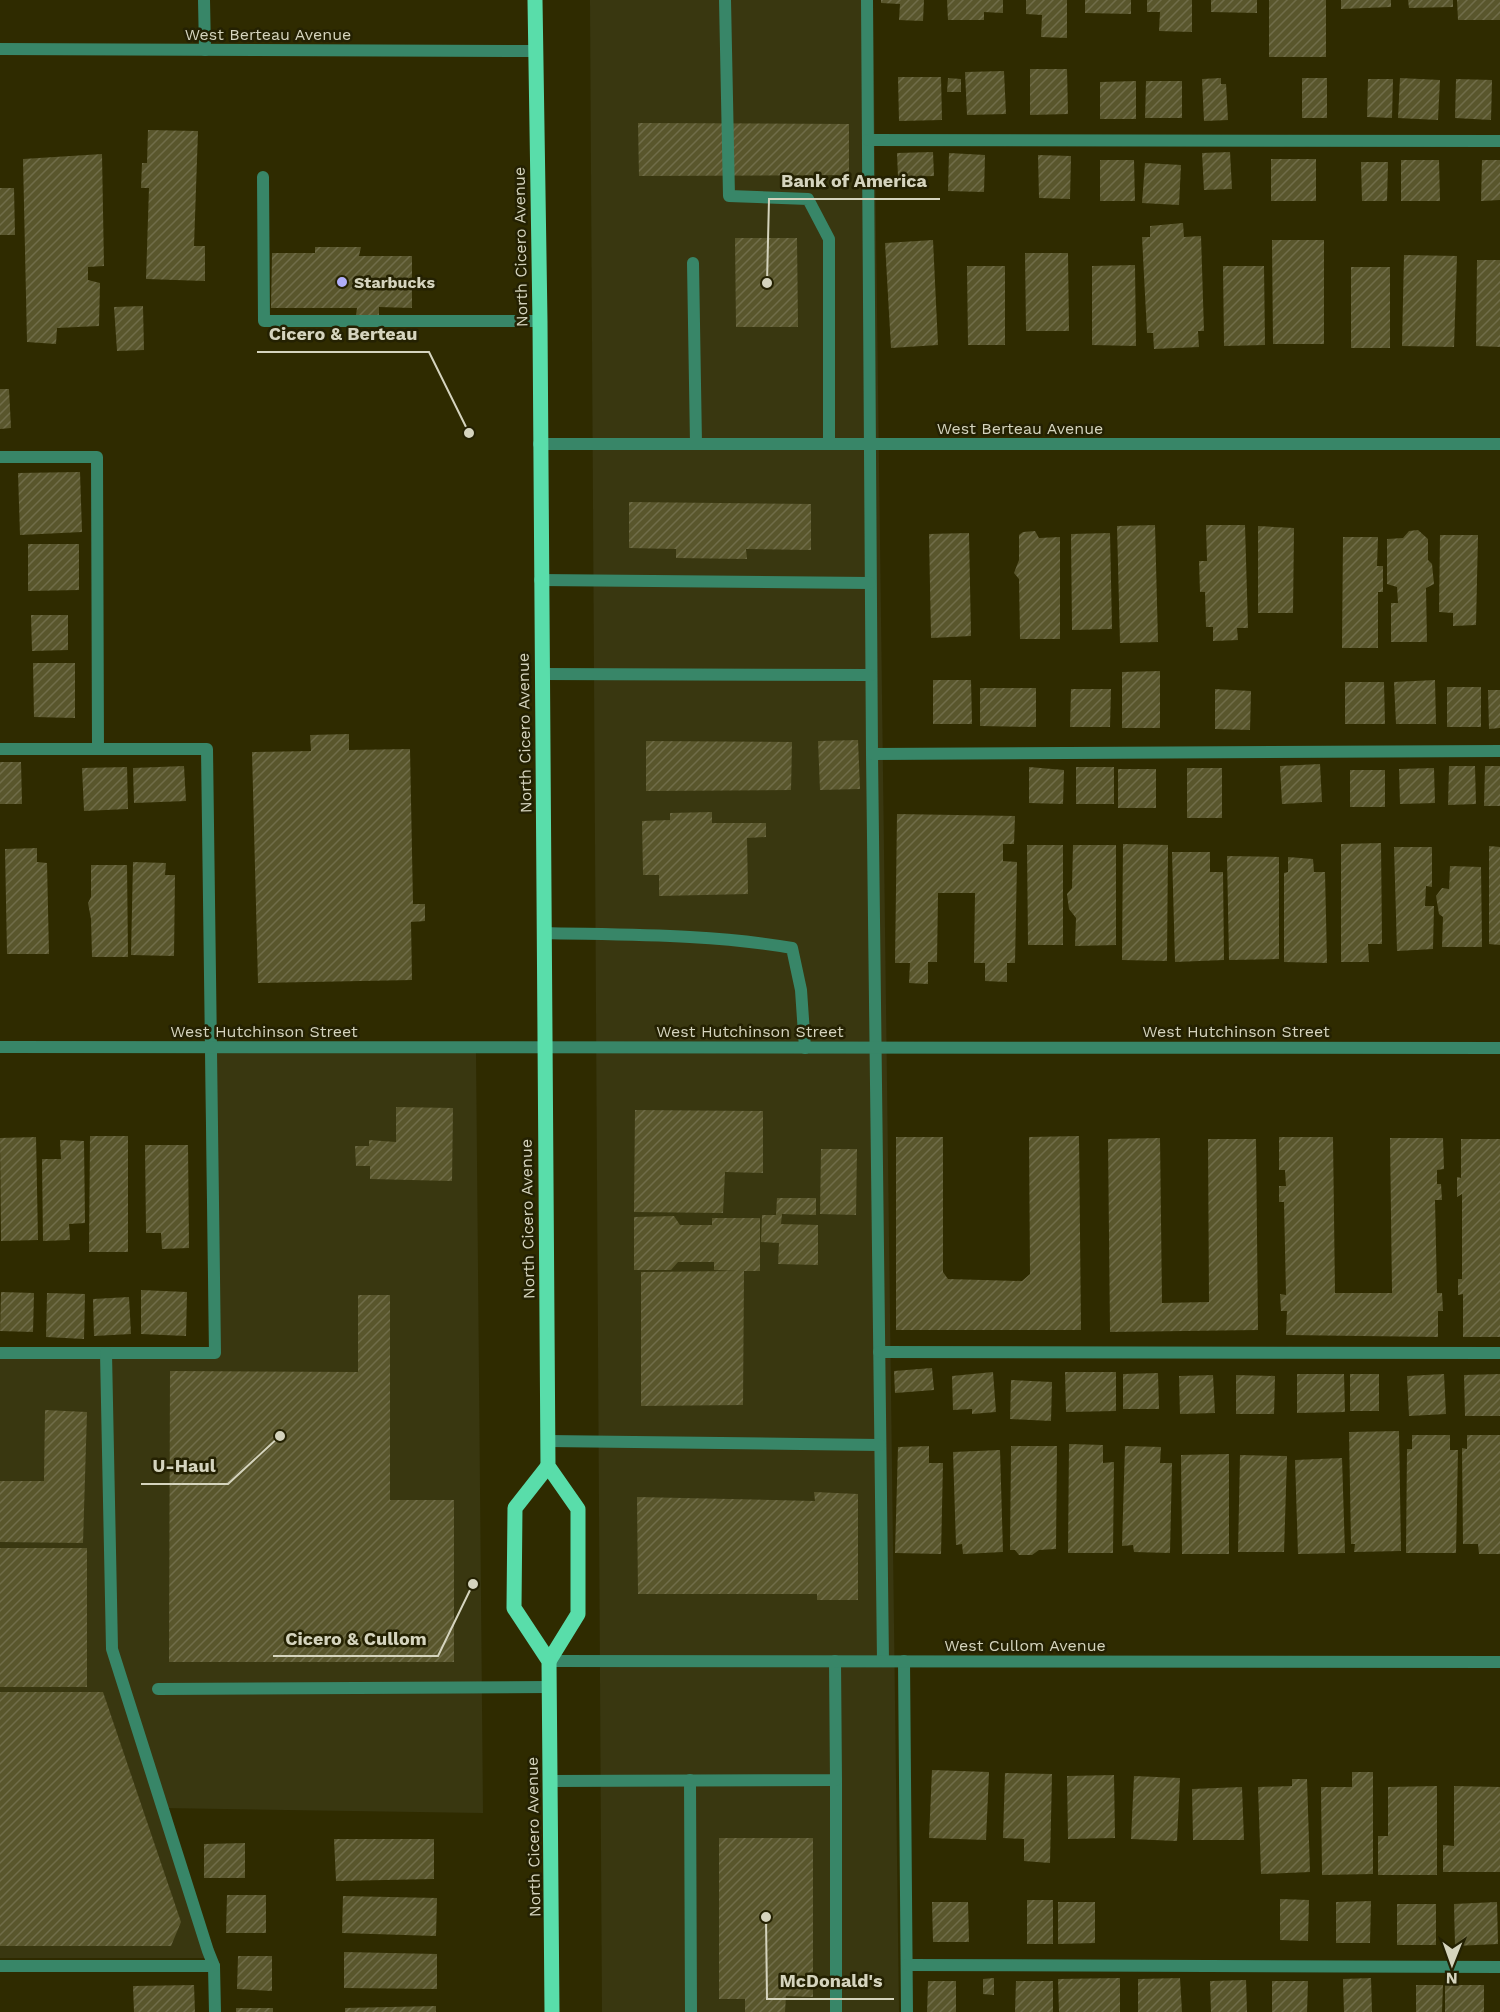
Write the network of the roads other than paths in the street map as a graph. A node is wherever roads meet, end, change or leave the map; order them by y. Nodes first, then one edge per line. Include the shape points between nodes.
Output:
1 (204, 0) edge
2 (535, 0) edge
3 (725, 0) edge
4 (867, 0) edge
5 (0, 49) edge
6 (205, 50) junction
7 (536, 51) junction
8 (868, 140) junction
9 (1500, 141) edge
10 (262, 177) dead end
11 (693, 263) dead end
12 (540, 321) junction
13 (539, 444) junction
14 (696, 444) junction
15 (829, 444) junction
16 (869, 444) junction
17 (1500, 444) edge
18 (0, 457) edge
19 (540, 580) junction
20 (870, 584) junction
21 (541, 674) junction
22 (871, 675) junction
23 (0, 749) edge
24 (98, 749) junction
25 (1500, 752) edge
26 (872, 754) junction
27 (543, 933) junction
28 (0, 1047) edge
29 (210, 1047) junction
30 (544, 1047) junction
31 (875, 1047) junction
32 (805, 1048) junction
33 (1500, 1048) edge
34 (879, 1352) junction
35 (0, 1353) edge
36 (106, 1353) junction
37 (1500, 1353) edge
38 (548, 1441) junction
39 (880, 1445) junction
40 (548, 1466) junction
41 (549, 1661) junction
42 (835, 1661) junction
43 (883, 1661) junction
44 (904, 1661) junction
45 (1500, 1662) edge
46 (550, 1688) junction
47 (158, 1689) dead end
48 (690, 1780) junction
49 (836, 1780) junction
50 (550, 1781) junction
51 (907, 1965) junction
52 (0, 1966) edge
53 (214, 1966) junction
54 (1500, 1967) edge
55 (215, 2012) edge
56 (552, 2012) edge
57 (690, 2012) edge
58 (836, 2012) edge
59 (907, 2012) edge

1 - 6 street
2 - 7 main road, North Cicero Avenue
3 - 15 street via 729,196 808,199 829,239
4 - 8 street
5 - 6 street, West Berteau Avenue
6 - 7 street, West Berteau Avenue
7 - 12 main road, North Cicero Avenue
8 - 9 street
8 - 16 street
10 - 12 street via 264,321
11 - 14 street
12 - 13 main road, North Cicero Avenue
13 - 14 street, West Berteau Avenue
13 - 19 main road, North Cicero Avenue
14 - 15 street, West Berteau Avenue
15 - 16 street, West Berteau Avenue
16 - 17 street, West Berteau Avenue
16 - 20 street
18 - 24 street via 97,457
19 - 20 street
19 - 21 main road, North Cicero Avenue
20 - 22 street
21 - 22 street
21 - 27 main road, North Cicero Avenue
22 - 26 street
23 - 24 street
24 - 29 street via 207,749
25 - 26 street
26 - 31 street
27 - 30 main road, North Cicero Avenue
27 - 32 street via 634,935 792,948 801,990
28 - 29 street, West Hutchinson Street
29 - 30 street, West Hutchinson Street
29 - 36 street via 215,1353
30 - 32 street, West Hutchinson Street
30 - 38 main road, North Cicero Avenue
31 - 32 street, West Hutchinson Street
31 - 33 street, West Hutchinson Street
31 - 34 street
34 - 37 street
34 - 39 street
35 - 36 street
36 - 53 street via 112,1648
38 - 39 street
38 - 40 main road, North Cicero Avenue
39 - 43 street
40 - 41 main road via 578,1509 578,1614
40 - 41 main road via 514,1508 514,1608
41 - 42 street, West Cullom Avenue
41 - 46 main road, North Cicero Avenue
42 - 43 street, West Cullom Avenue
42 - 49 street
43 - 44 street, West Cullom Avenue
44 - 45 street, West Cullom Avenue
44 - 51 street
46 - 47 street
46 - 50 main road, North Cicero Avenue
48 - 49 street
48 - 50 street
48 - 57 street
49 - 58 street
50 - 56 main road, North Cicero Avenue
51 - 54 street
51 - 59 street
52 - 53 street
53 - 55 street

